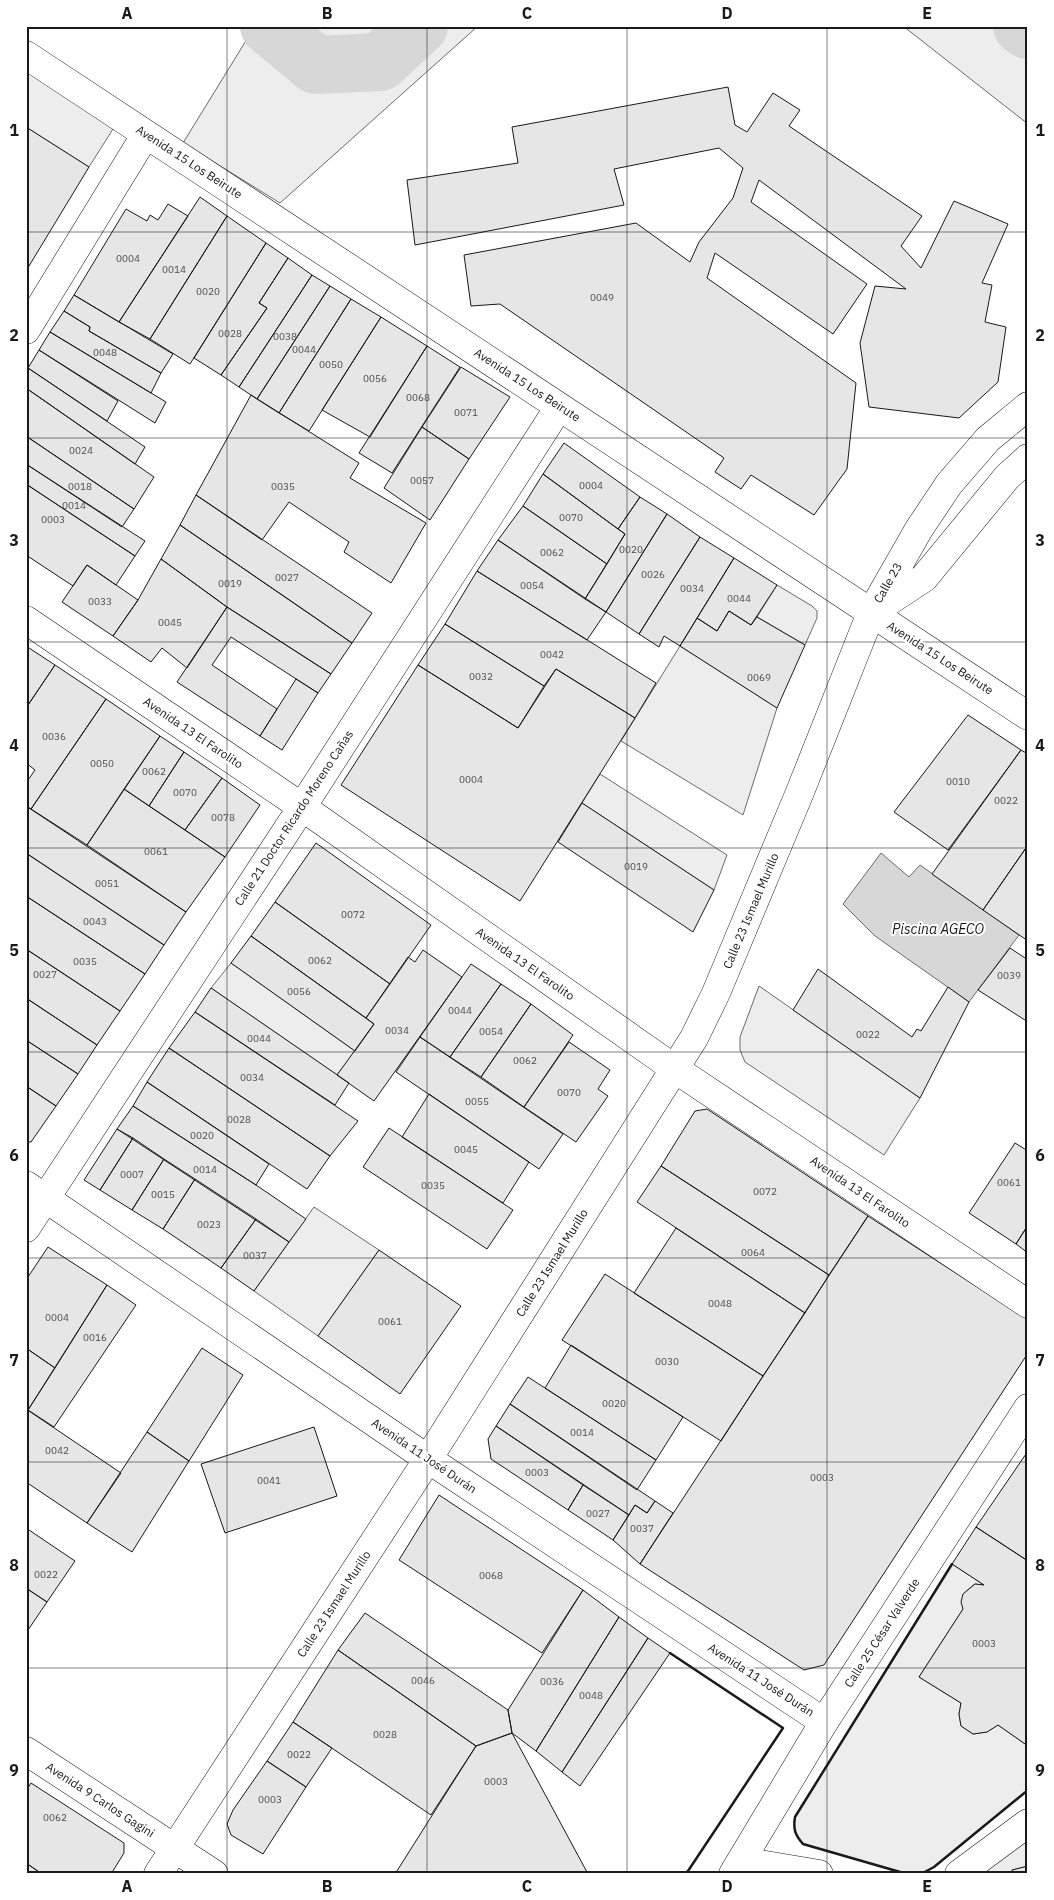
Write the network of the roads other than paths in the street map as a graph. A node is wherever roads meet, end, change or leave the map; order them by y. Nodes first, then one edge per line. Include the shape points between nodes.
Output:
1 (26, 55) edge
2 (146, 134) junction
3 (26, 330) edge
4 (1028, 406) edge
5 (559, 407) junction
6 (1028, 458) edge
7 (871, 613) junction
8 (26, 620) edge
9 (1028, 716) edge
10 (302, 807) junction
11 (675, 1069) junction
12 (36, 1192) edge
13 (26, 1228) edge
14 (1028, 1304) edge
15 (1028, 1408) edge
16 (428, 1459) junction
17 (824, 1722) junction
18 (26, 1751) edge
19 (1028, 1823) edge
20 (174, 1848) junction
21 (737, 1867) edge
22 (158, 1874) edge
23 (214, 1874) edge
24 (819, 1874) edge
25 (958, 1874) edge

1 - 2 street, Avenida 15 Los Beirute
2 - 3 street
2 - 5 street, Avenida 15 Los Beirute
4 - 7 street, Calle 23 via 988,439 949,484 919,528
5 - 7 street, Avenida 15 Los Beirute
5 - 10 street, Calle 21 Doctor Ricardo Moreno Cañas
6 - 7 street, Calle 23 via 1007,477 924,578
7 - 9 street, Avenida 15 Los Beirute
7 - 11 street, Calle 23 Ismael Murillo via 716,994
8 - 10 street, Avenida 13 El Farolito
10 - 11 street, Avenida 13 El Farolito
10 - 12 street, Calle 21 Doctor Ricardo Moreno Cañas
11 - 14 street, Avenida 13 El Farolito
11 - 16 street, Calle 23 Ismael Murillo
12 - 13 street, Calle 21 Doctor Ricardo Moreno Cañas
12 - 16 street, Avenida 11 José Durán
15 - 17 street, Calle 25 César Valverde
16 - 17 street, Avenida 11 José Durán
16 - 20 street, Calle 23 Ismael Murillo
17 - 21 street, Calle 25 César Valverde
18 - 20 street, Avenida 9 Carlos Gagini
19 - 25 street
20 - 22 street, Calle 23 Ismael Murillo
20 - 23 street, Avenida 9 Carlos Gagini
21 - 24 street

